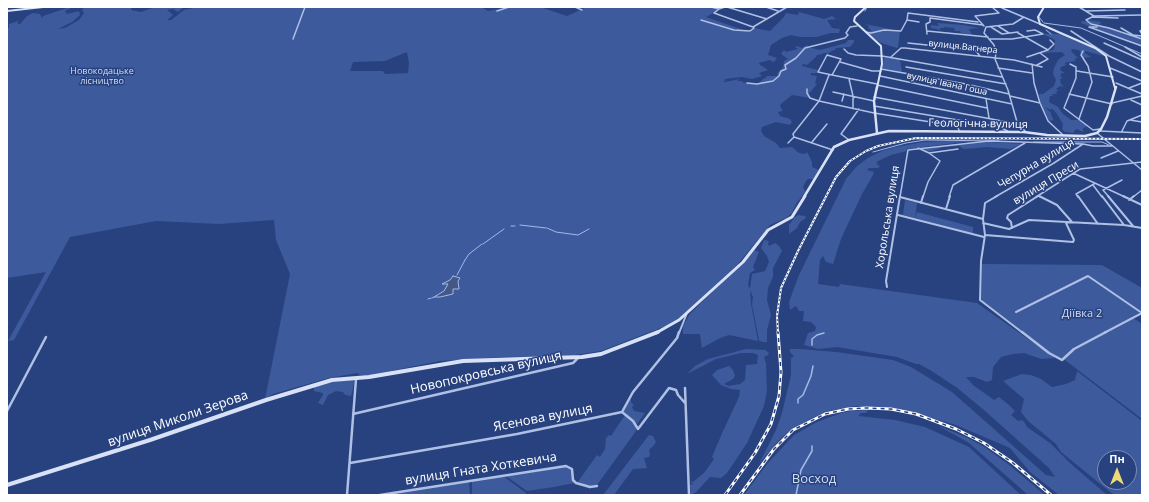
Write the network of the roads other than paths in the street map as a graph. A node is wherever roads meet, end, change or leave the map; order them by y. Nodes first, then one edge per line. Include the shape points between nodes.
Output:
1 (43, 7) edge
2 (305, 7) edge
3 (509, 7) edge
4 (575, 7) edge
5 (712, 7) edge
6 (726, 7) edge
7 (766, 7) edge
8 (787, 7) edge
9 (866, 7) edge
10 (980, 7) edge
11 (992, 7) edge
12 (1001, 7) edge
13 (1035, 7) edge
14 (1044, 7) edge
15 (1079, 7) edge
16 (719, 9) junction
17 (582, 10) dead end
18 (1125, 10) dead end
19 (7, 11) edge
20 (497, 11) dead end
21 (778, 11) junction
22 (1086, 11) junction
23 (1142, 15) edge
24 (1092, 17) junction
25 (929, 18) junction
26 (1024, 18) junction
27 (1118, 18) dead end
28 (767, 19) junction
29 (701, 20) dead end
30 (907, 20) junction
31 (919, 22) dead end
32 (978, 22) dead end
33 (1040, 24) junction
34 (983, 25) junction
35 (998, 25) junction
36 (857, 26) junction
37 (991, 26) junction
38 (1100, 26) junction
39 (753, 27) junction
40 (986, 27) junction
41 (1121, 28) dead end
42 (1142, 30) edge
43 (1027, 31) dead end
44 (1071, 31) dead end
45 (866, 32) junction
46 (927, 32) junction
47 (928, 34) dead end
48 (1010, 34) junction
49 (1130, 35) junction
50 (1133, 35) junction
51 (1142, 35) edge
52 (988, 37) junction
53 (1026, 37) junction
54 (293, 39) dead end
55 (990, 39) junction
56 (1142, 39) edge
57 (1050, 40) dead end
58 (908, 43) dead end
59 (1104, 43) dead end
60 (1142, 46) edge
61 (1126, 47) dead end
62 (844, 49) dead end
63 (1048, 50) junction
64 (1083, 51) dead end
65 (1040, 53) junction
66 (1105, 55) junction
67 (882, 56) junction
68 (1109, 56) junction
69 (891, 57) junction
70 (981, 57) junction
71 (1027, 57) dead end
72 (1142, 57) edge
73 (996, 58) junction
74 (1142, 60) edge
75 (840, 62) junction
76 (1032, 64) junction
77 (1070, 64) dead end
78 (1036, 66) junction
79 (1042, 67) dead end
80 (906, 68) dead end
81 (998, 68) junction
82 (1110, 68) junction
83 (1142, 68) edge
84 (1137, 69) junction
85 (881, 70) junction
86 (1076, 71) junction
87 (1142, 72) edge
88 (1032, 73) junction
89 (1090, 73) junction
90 (831, 75) junction
91 (880, 76) junction
92 (1002, 77) junction
93 (1113, 77) junction
94 (849, 79) junction
95 (1142, 82) edge
96 (747, 83) dead end
97 (1116, 83) junction
98 (877, 84) junction
99 (1006, 84) junction
100 (1128, 88) junction
101 (807, 89) dead end
102 (833, 92) dead end
103 (844, 94) junction
104 (1069, 94) junction
105 (1009, 95) junction
106 (1142, 95) edge
107 (854, 96) junction
108 (874, 97) junction
109 (986, 99) junction
110 (1086, 99) junction
111 (1130, 100) junction
112 (819, 101) junction
113 (842, 101) dead end
114 (874, 101) junction
115 (1112, 102) junction
116 (1040, 103) junction
117 (1012, 104) junction
118 (1142, 105) edge
119 (874, 106) junction
120 (852, 108) junction
121 (987, 108) junction
122 (859, 109) junction
123 (874, 113) junction
124 (1142, 115) edge
125 (989, 118) junction
126 (1079, 119) junction
127 (953, 120) junction
128 (1129, 120) junction
129 (1142, 122) edge
130 (827, 124) dead end
131 (1018, 124) junction
132 (956, 126) junction
133 (1099, 131) junction
134 (1122, 131) junction
135 (877, 132) junction
136 (960, 132) junction
137 (1009, 132) junction
138 (1028, 132) junction
139 (1142, 133) edge
140 (1063, 135) junction
141 (794, 137) junction
142 (849, 140) junction
143 (812, 142) junction
144 (1026, 142) junction
145 (788, 143) dead end
146 (1083, 144) junction
147 (1112, 146) junction
148 (918, 148) junction
149 (958, 149) dead end
150 (833, 150) junction
151 (1118, 152) junction
152 (930, 153) junction
153 (1101, 158) dead end
154 (1142, 162) edge
155 (1133, 164) junction
156 (1142, 170) edge
157 (1073, 173) junction
158 (1122, 180) dead end
159 (1093, 184) junction
160 (1104, 188) junction
161 (1142, 190) edge
162 (1039, 196) junction
163 (900, 197) junction
164 (1129, 200) junction
165 (921, 203) junction
166 (1142, 205) edge
167 (946, 209) junction
168 (898, 215) junction
169 (983, 219) junction
170 (1066, 222) junction
171 (1073, 222) junction
172 (983, 224) junction
173 (1098, 224) junction
174 (1124, 225) junction
175 (1133, 226) junction
176 (1012, 228) junction
177 (1142, 228) edge
178 (985, 236) junction
179 (887, 287) dead end
180 (1016, 312) dead end
181 (687, 313) junction
182 (46, 337) dead end
183 (578, 358) junction
184 (356, 378) junction
185 (685, 388) dead end
186 (686, 404) junction
187 (7, 411) edge
188 (622, 412) junction
189 (353, 414) junction
190 (350, 463) junction
191 (7, 485) edge
192 (597, 486) dead end
193 (347, 495) edge
194 (380, 495) edge
195 (689, 495) edge

1 - 19 street
2 - 54 street
3 - 20 street
4 - 17 street
5 - 16 street
6 - 16 street
6 - 28 street
7 - 21 street
8 - 21 street
9 - 36 street via 854,20
10 - 11 street
11 - 12 street
11 - 34 street via 1000,13 975,16
12 - 13 street
12 - 26 street
14 - 33 street via 1038,17
15 - 22 street
16 - 39 street via 714,13
18 - 22 street
21 - 28 street
22 - 24 street
23 - 24 street
24 - 27 street
24 - 38 street via 1086,21
25 - 30 street via 907,13
25 - 32 street
25 - 34 street
25 - 46 street via 930,22 926,24
26 - 33 street
26 - 35 street via 1013,24
28 - 39 street
29 - 39 street via 734,30 750,31
30 - 31 street
30 - 45 street via 901,31
33 - 66 street via 1095,48
34 - 40 street
35 - 37 street
35 - 48 street
36 - 45 street
36 - 96 street via 850,27 846,33 848,35 843,38 805,48 785,65 786,69 773,81
37 - 40 street
37 - 48 street via 1001,34
38 - 49 street
38 - 60 street via 1089,27
40 - 52 street via 984,33
41 - 50 street
42 - 51 street
43 - 53 street via 1035,30 1043,34
44 - 68 street
45 - 67 street via 881,44
46 - 47 street
46 - 52 street
48 - 53 street via 1019,32
49 - 50 street
49 - 56 street
50 - 51 street
52 - 55 street
53 - 55 street
53 - 63 street
55 - 73 street via 996,50
57 - 63 street via 1054,44
58 - 70 street via 975,50
59 - 74 street
61 - 72 street
62 - 67 street via 856,56
63 - 65 street
64 - 89 street via 1081,55
65 - 71 street
65 - 78 street via 1048,59
66 - 68 street
66 - 82 street
67 - 69 street
67 - 85 street
68 - 84 street
69 - 70 street, вулиця Вагнера via 901,48
69 - 92 street
70 - 73 street, вулиця Вагнера
73 - 76 street, вулиця Вагнера
73 - 81 street
75 - 85 street via 872,71
75 - 90 street
75 - 90 street via 841,58 827,55 818,72
76 - 78 street, вулиця Вагнера
76 - 88 street
77 - 86 street via 1076,66
78 - 79 street, вулиця Вагнера
80 - 99 street
81 - 88 street
81 - 92 street
82 - 93 street
82 - 95 street
83 - 84 street
84 - 87 street
85 - 91 street
85 - 105 street via 966,84
86 - 89 street
86 - 104 street
88 - 116 street
89 - 93 street
89 - 110 street via 1092,82
90 - 94 street
90 - 112 street
91 - 98 street
91 - 109 street, вулиця Івана Гоша
92 - 99 street
93 - 97 street
94 - 98 street
94 - 107 street
95 - 100 street
97 - 100 street
97 - 115 street
98 - 108 street
98 - 121 street
99 - 105 street
100 - 106 street
101 - 112 street via 810,98
102 - 103 street
103 - 107 street
103 - 113 street
104 - 110 street
104 - 126 street via 1064,108
105 - 116 street
105 - 117 street
106 - 111 street
107 - 114 street
107 - 120 street
108 - 114 street
108 - 125 street
109 - 117 street, вулиця Івана Гоша
109 - 121 street
110 - 115 street
110 - 126 street
111 - 115 street
111 - 118 street
112 - 120 street
112 - 141 street via 793,134
114 - 119 street
115 - 133 street
116 - 140 street via 1048,121
117 - 131 street
119 - 123 street
119 - 127 street via 948,117
120 - 122 street
121 - 125 street
122 - 123 street
122 - 142 street via 841,134
123 - 132 street
123 - 135 street
124 - 128 street
125 - 131 street
126 - 133 street via 1093,130
127 - 132 street
127 - 137 street via 1000,127
128 - 129 street
128 - 134 street
130 - 143 street
131 - 138 street via 1022,130
132 - 136 street
133 - 134 street
133 - 140 street, Геологічна вулиця via 1090,135
133 - 147 street
134 - 139 street
135 - 136 street, Геологічна вулиця
135 - 142 street, Геологічна вулиця
136 - 137 street, Геологічна вулиця
137 - 138 street, Геологічна вулиця
138 - 140 street, Геологічна вулиця
141 - 143 street
141 - 145 street
142 - 150 street, Геологічна вулиця via 837,145
143 - 150 street
144 - 146 street
144 - 148 street via 989,141
144 - 167 street via 952,186
146 - 147 street, Чепурна вулиця
146 - 169 street, Чепурна вулиця via 985,203
147 - 151 street
148 - 152 street
148 - 163 street, Хорольська вулиця via 908,150
149 - 152 street
150 - 181 street via 794,214 768,230 743,262
151 - 153 street
151 - 155 street
152 - 165 street via 940,161 928,182
154 - 155 street, вулиця Преси
155 - 156 street
155 - 157 street, вулиця Преси via 1083,168
157 - 159 street
157 - 162 street, вулиця Преси
158 - 160 street
159 - 160 street
159 - 173 street via 1076,195
159 - 174 street
160 - 164 street
160 - 175 street via 1104,192
161 - 164 street
162 - 171 street via 1057,205
162 - 176 street, вулиця Преси via 1007,216
163 - 165 street
163 - 168 street, Хорольська вулиця
164 - 166 street
165 - 167 street
167 - 169 street
168 - 178 street
168 - 179 street, Хорольська вулиця via 890,253
169 - 172 street, Чепурна вулиця
170 - 171 street
170 - 176 street via 1026,220
170 - 178 street via 1073,242
171 - 173 street
172 - 176 street
172 - 178 street, Чепурна вулиця
173 - 174 street
174 - 175 street
175 - 177 street
178 - 180 street, Чепурна вулиця via 981,261 980,300 1055,357 1062,360 1074,349 1142,313 1088,276
181 - 183 street via 672,325 647,336 601,354
181 - 188 street via 677,338 633,392
182 - 187 street
183 - 184 street, Новопокровська вулиця via 473,360
183 - 189 street, Новопокровська вулиця via 573,363
184 - 189 street
184 - 191 street, вулиця Миколи Зерова via 332,380
185 - 186 street
186 - 188 street via 676,390 669,388 638,429
186 - 195 street
188 - 190 street, Ясенова вулиця via 516,434
189 - 190 street
190 - 193 street
192 - 194 street, вулиця Гната Хоткевича via 590,487 574,482 572,469 566,466

